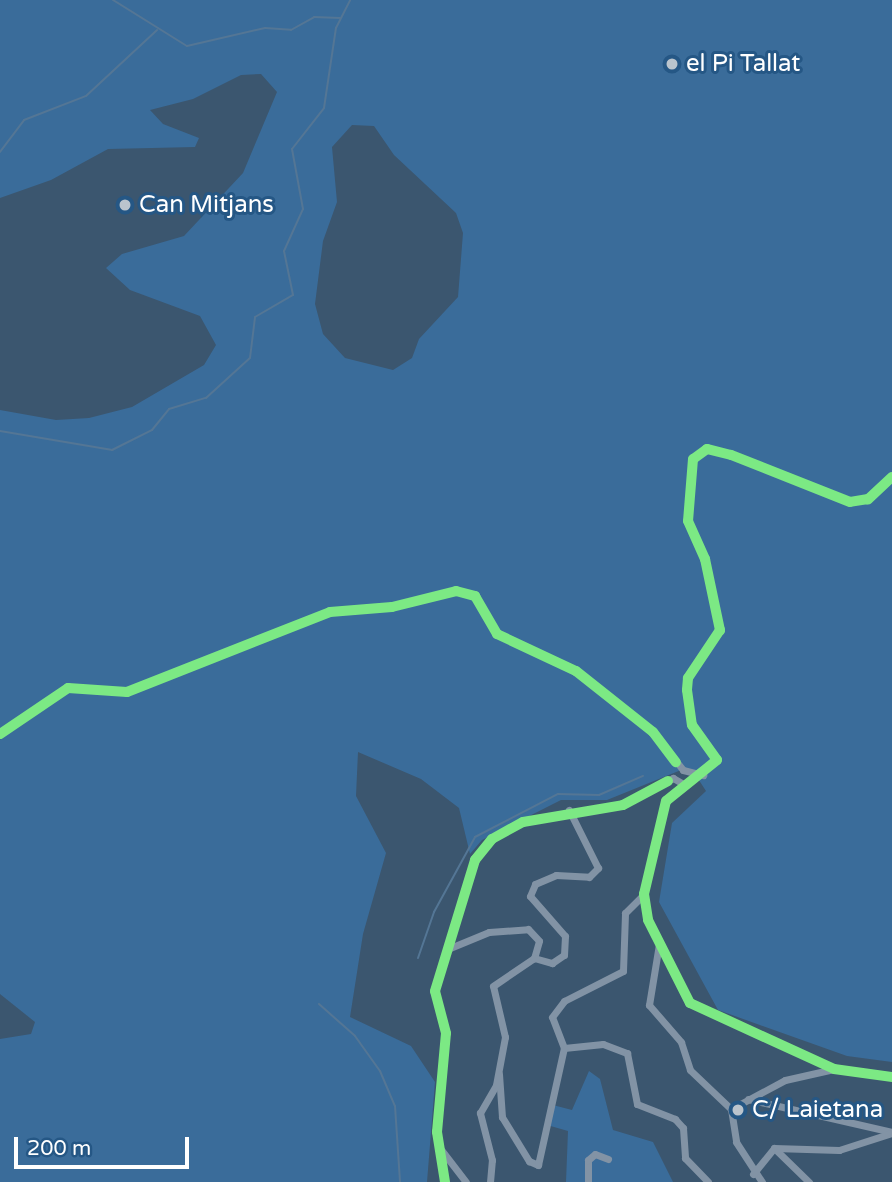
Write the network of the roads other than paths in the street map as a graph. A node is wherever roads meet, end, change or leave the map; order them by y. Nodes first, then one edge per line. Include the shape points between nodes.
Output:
1 (892, 477) edge
2 (0, 734) edge
3 (676, 762) junction
4 (687, 773) junction
5 (707, 774) junction
6 (679, 782) junction
7 (569, 810) junction
8 (645, 894) junction
9 (659, 944) junction
10 (450, 948) junction
11 (534, 958) junction
12 (564, 1048) junction
13 (834, 1069) junction
14 (499, 1073) junction
15 (892, 1077) edge
16 (748, 1099) junction
17 (732, 1109) junction
18 (892, 1133) edge
19 (439, 1147) junction
20 (774, 1147) junction
21 (608, 1159) dead end
22 (753, 1174) junction
23 (445, 1182) edge
24 (466, 1182) edge
25 (490, 1182) edge
26 (588, 1182) edge
27 (708, 1182) edge
28 (762, 1182) edge
29 (809, 1182) edge

1 - 5 street via 868,499 850,502 731,455 707,449 693,459 688,521 705,559 720,630 688,678 692,725 717,757
2 - 3 street via 68,688 136,690 330,612 392,607 456,591 475,596 503,638 576,671 653,732
3 - 4 street
3 - 6 street
4 - 5 street
4 - 6 street
4 - 6 street
5 - 6 street
6 - 7 street via 623,805
6 - 8 street via 662,810
7 - 10 street via 523,822 479,854
7 - 11 street via 598,868 589,877 556,875 535,884 533,902 568,943 552,962
8 - 9 street
8 - 12 street via 625,913 623,971 564,1001 552,1017
9 - 13 street via 690,1003
9 - 17 street via 649,1005 681,1042 690,1070
10 - 11 street via 489,932 528,929 539,941
10 - 19 street via 435,990 446,1033
11 - 14 street via 493,986 505,1031
12 - 14 street via 538,1165 529,1161 502,1117
12 - 27 street via 603,1044 627,1053 637,1104 675,1119 683,1128 685,1158
13 - 15 street
13 - 16 street via 785,1080
14 - 25 street via 480,1113 492,1160
16 - 17 street
16 - 18 street
17 - 22 street via 728,1122
18 - 20 street via 839,1150
19 - 23 street
19 - 24 street via 458,1163
20 - 22 street
20 - 29 street
21 - 26 street via 595,1154 588,1160
22 - 28 street

